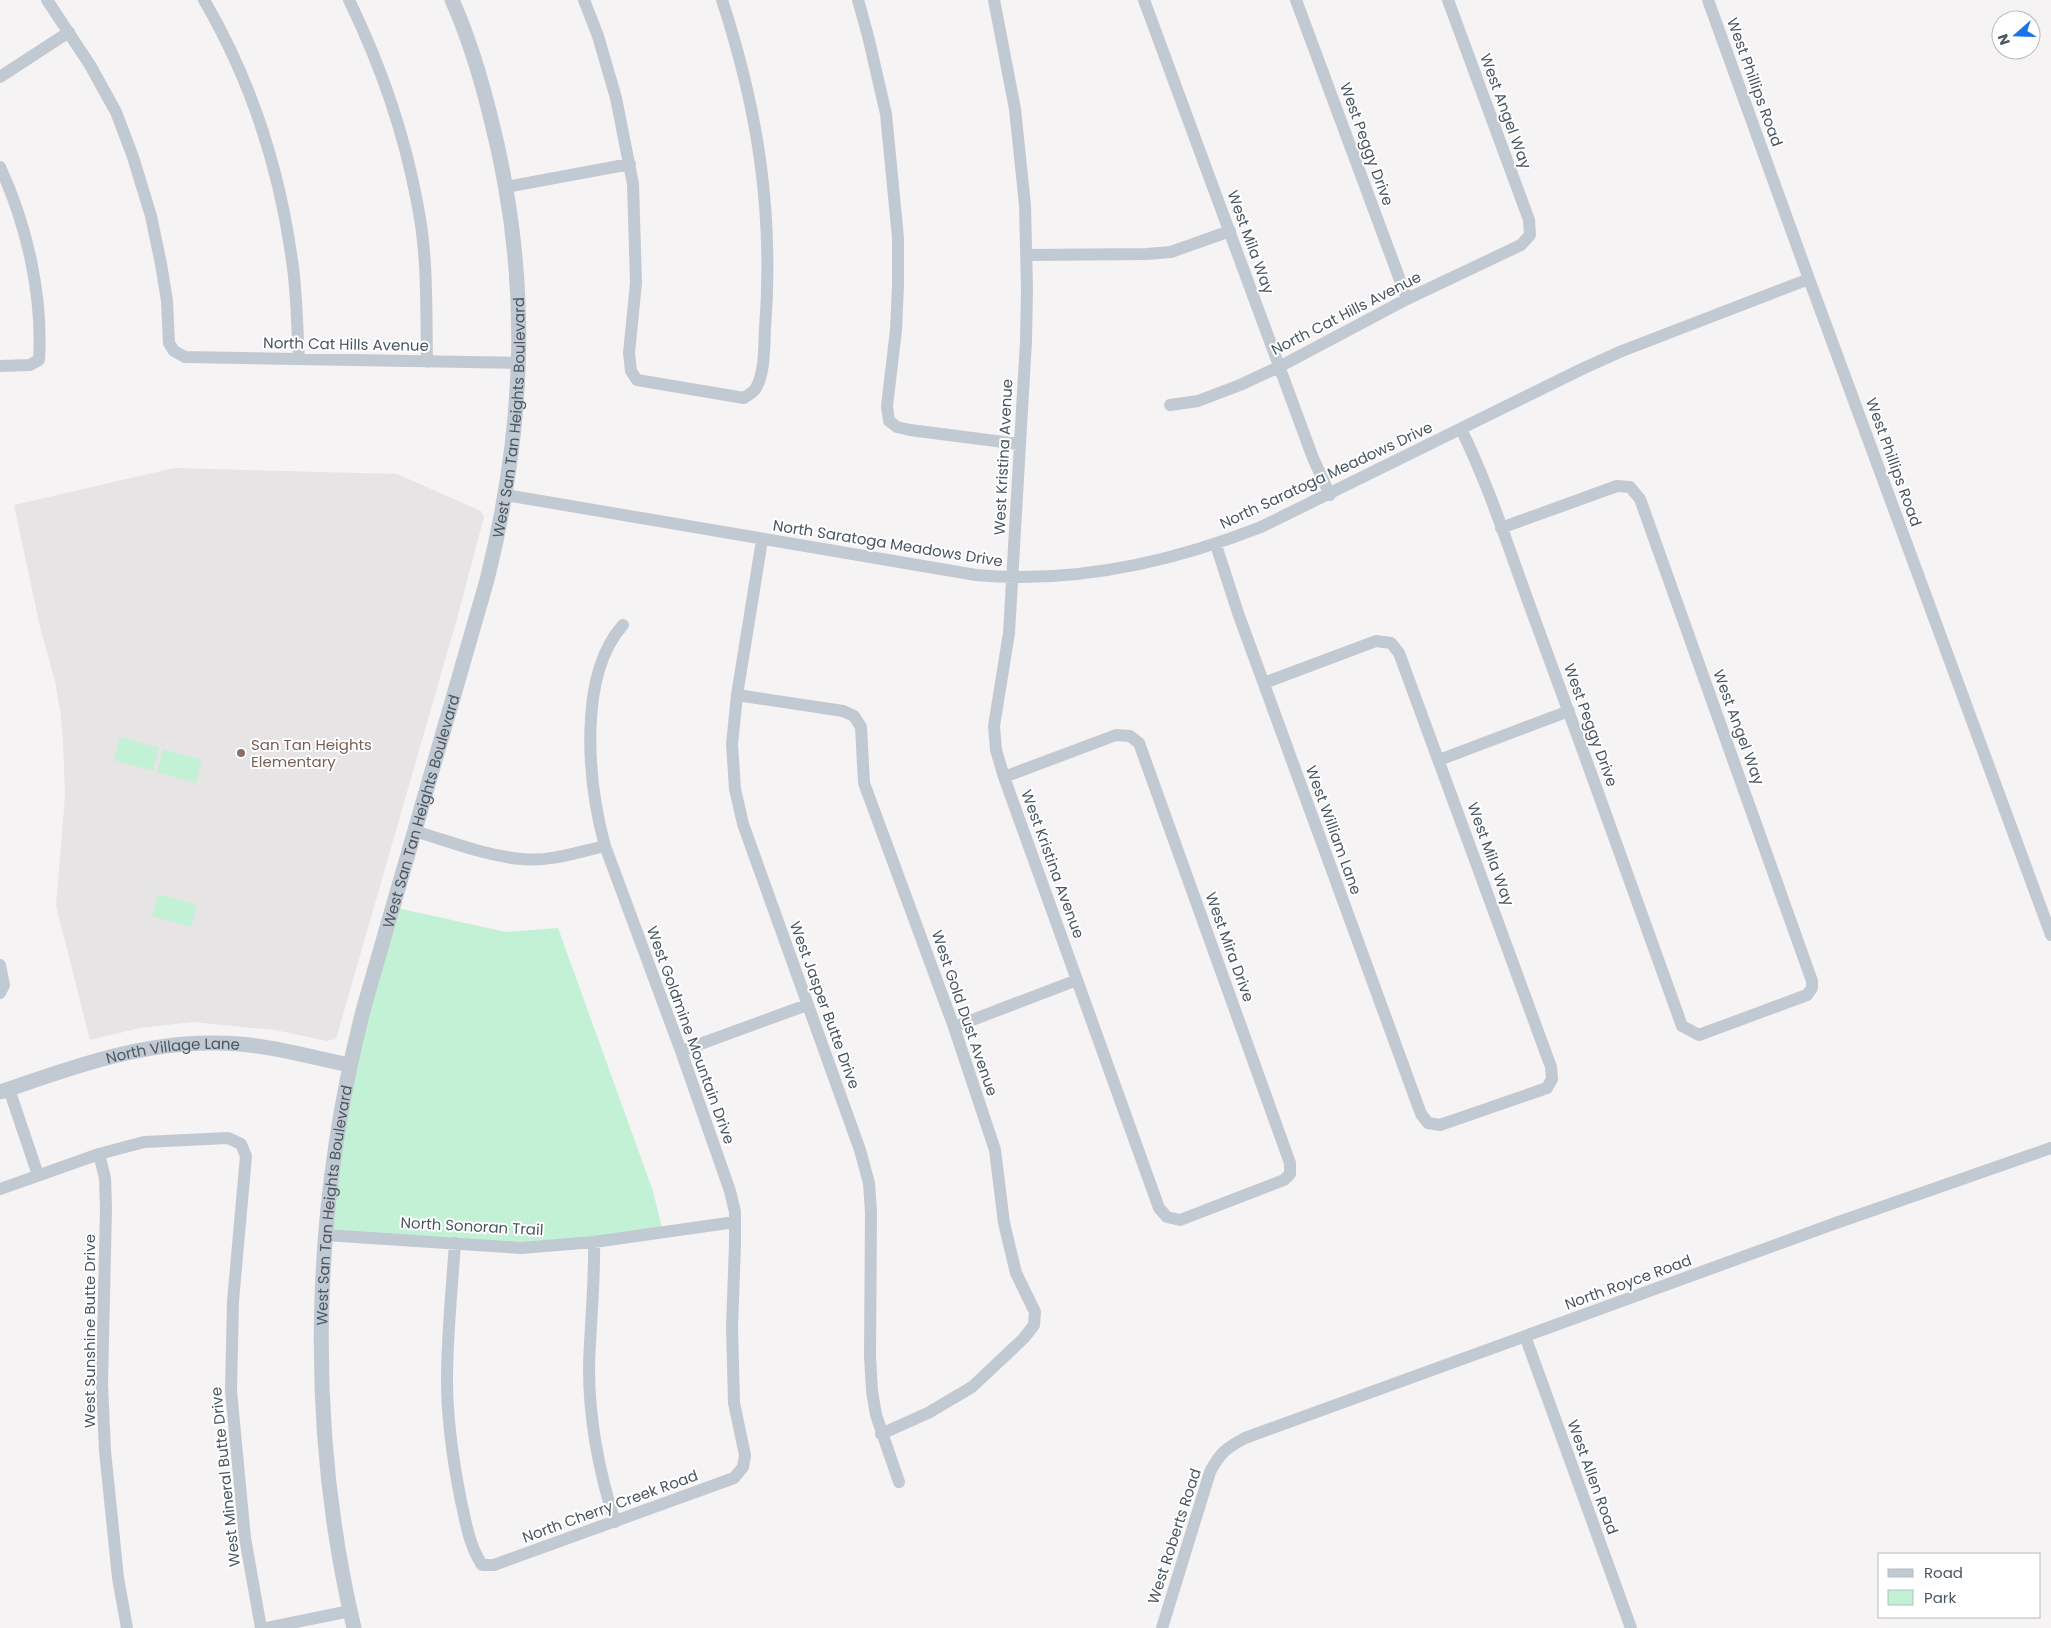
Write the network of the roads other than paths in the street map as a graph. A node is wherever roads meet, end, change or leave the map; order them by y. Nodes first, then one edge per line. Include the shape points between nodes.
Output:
1 (47, 0) edge
2 (204, 0) edge
3 (349, 0) edge
4 (452, 0) edge
5 (584, 0) edge
6 (722, 0) edge
7 (858, 0) edge
8 (994, 0) edge
9 (1144, 0) edge
10 (1296, 0) edge
11 (1448, 0) edge
12 (1708, 0) edge
13 (69, 32) junction
14 (0, 77) edge
15 (630, 164) junction
16 (0, 167) edge
17 (506, 187) junction
18 (1230, 231) junction
19 (1530, 235) joint
20 (1026, 255) junction
21 (1809, 279) junction
22 (1407, 299) junction
23 (298, 359) junction
24 (427, 362) junction
25 (519, 363) junction
26 (0, 366) edge
27 (1279, 367) junction
28 (1170, 405) dead end
29 (1461, 429) junction
30 (1019, 444) junction
31 (506, 495) junction
32 (1330, 495) junction
33 (1501, 528) junction
34 (762, 540) junction
35 (1216, 545) junction
36 (1012, 579) junction
37 (623, 625) dead end
38 (1264, 683) junction
39 (737, 695) junction
40 (1569, 711) junction
41 (1439, 760) junction
42 (1004, 777) junction
43 (414, 831) junction
44 (605, 846) junction
45 (2051, 934) edge
46 (0, 965) edge
47 (1077, 980) junction
48 (2, 989) edge
49 (807, 1005) junction
50 (954, 1027) junction
51 (1689, 1031) joint
52 (681, 1051) junction
53 (349, 1065) junction
54 (1552, 1079) joint
55 (4, 1090) edge
56 (2051, 1148) edge
57 (99, 1154) junction
58 (38, 1175) junction
59 (0, 1190) edge
60 (1166, 1217) joint
61 (735, 1222) junction
62 (326, 1235) junction
63 (594, 1242) junction
64 (456, 1243) junction
65 (1525, 1336) junction
66 (882, 1434) junction
67 (1220, 1454) joint
68 (743, 1468) joint
69 (899, 1482) dead end
70 (615, 1522) junction
71 (350, 1611) junction
72 (127, 1628) edge
73 (261, 1628) edge
74 (268, 1628) edge
75 (354, 1628) edge
76 (1162, 1628) edge
77 (1631, 1628) edge

1 - 13 street
2 - 23 street via 248,89 275,175 294,270
3 - 24 street via 368,39 389,98 418,203 426,273
4 - 17 street, West San Tan Heights Boulevard via 465,29 484,91
5 - 15 street via 616,98
6 - 15 street via 754,117 768,227 767,305 760,376 755,390 744,398 637,380 631,371 636,250
7 - 30 street via 886,114 898,238 896,330 889,421 910,430
8 - 20 street, West Kristina Avenue via 1015,109 1025,205
9 - 18 street, West Mila Way
10 - 22 street, West Peggy Drive
11 - 19 street, West Angel Way via 1529,220
12 - 21 street, West Phillips Road
13 - 14 street
13 - 23 street, North Cat Hills Avenue via 116,112 133,157 161,264 169,344 184,357
15 - 17 street
16 - 26 street via 21,224 33,275 40,335 39,360 30,366
17 - 25 street, West San Tan Heights Boulevard via 516,249
18 - 20 street via 1171,252
18 - 27 street, West Mila Way
19 - 22 street, North Cat Hills Avenue via 1521,245
20 - 30 street, West Kristina Avenue via 1026,341
21 - 29 street, North Saratoga Meadows Drive via 1622,351
21 - 45 street, West Phillips Road
22 - 27 street, North Cat Hills Avenue
23 - 24 street, North Cat Hills Avenue
24 - 25 street, North Cat Hills Avenue
25 - 31 street, West San Tan Heights Boulevard via 514,442
27 - 28 street, North Cat Hills Avenue via 1198,401
27 - 32 street, West Mila Way
29 - 32 street, North Saratoga Meadows Drive
29 - 33 street, West Peggy Drive
30 - 36 street, West Kristina Avenue
31 - 34 street, North Saratoga Meadows Drive
31 - 43 street, West San Tan Heights Boulevard via 487,580
32 - 35 street, North Saratoga Meadows Drive
33 - 40 street, West Peggy Drive
33 - 51 street, West Angel Way via 1617,486 1630,487 1640,500 1812,981 1807,995 1699,1034
34 - 36 street, North Saratoga Meadows Drive
34 - 39 street, West Jasper Butte Drive
35 - 36 street, North Saratoga Meadows Drive via 1120,568
35 - 38 street, West William Lane
36 - 42 street, West Kristina Avenue via 1009,633 994,726 996,750
37 - 44 street, West Goldmine Mountain Drive via 612,637 603,656 592,704 593,789
38 - 41 street, West Mila Way via 1376,642 1391,643 1399,653
38 - 54 street, West William Lane via 1421,1114 1428,1123 1440,1125 1546,1088
39 - 49 street, West Jasper Butte Drive via 732,744 735,789 743,824
39 - 50 street, West Gold Dust Avenue via 843,711 854,716 861,727 864,783
40 - 41 street
40 - 51 street, West Peggy Drive via 1682,1026
41 - 54 street, West Mila Way via 1552,1067
42 - 47 street, West Kristina Avenue
42 - 60 street, West Mira Drive via 1116,735 1130,736 1139,743 1290,1164 1290,1174 1284,1180 1180,1220
43 - 44 street via 523,859 554,857
43 - 53 street, West San Tan Heights Boulevard
44 - 52 street, West Goldmine Mountain Drive
46 - 48 street
47 - 50 street
47 - 60 street, West Kristina Avenue via 1159,1208
49 - 52 street
49 - 66 street, West Jasper Butte Drive via 869,1183 871,1382
50 - 66 street, West Gold Dust Avenue via 995,1150 1004,1223 1016,1273 1035,1312 1034,1325 972,1387 928,1414
52 - 61 street, West Goldmine Mountain Drive via 730,1191
53 - 55 street, North Village Lane via 260,1046 218,1042 177,1044 129,1051
53 - 62 street, West San Tan Heights Boulevard
55 - 58 street
56 - 65 street, North Royce Road
57 - 58 street
57 - 72 street, West Sunshine Butte Drive via 106,1208 102,1384 105,1450 118,1578
57 - 73 street, West Mineral Butte Drive via 144,1142 228,1138 241,1144 246,1156 233,1301 231,1391 245,1538
58 - 59 street
61 - 63 street, North Sonoran Trail
61 - 68 street, West Goldmine Mountain Drive via 732,1364 734,1404 745,1455
62 - 64 street, North Sonoran Trail
62 - 71 street, West San Tan Heights Boulevard via 322,1395 335,1533
63 - 64 street, North Sonoran Trail via 521,1248
63 - 70 street via 589,1369 592,1426 602,1480
64 - 70 street, North Cherry Creek Road via 447,1380 454,1470 473,1551 482,1565 494,1564
65 - 67 street, North Royce Road via 1245,1438
65 - 77 street, West Allen Road
66 - 69 street, West Jasper Butte Drive
67 - 76 street, West Roberts Road via 1210,1472
68 - 70 street, North Cherry Creek Road via 734,1478
71 - 74 street
71 - 75 street, West San Tan Heights Boulevard

